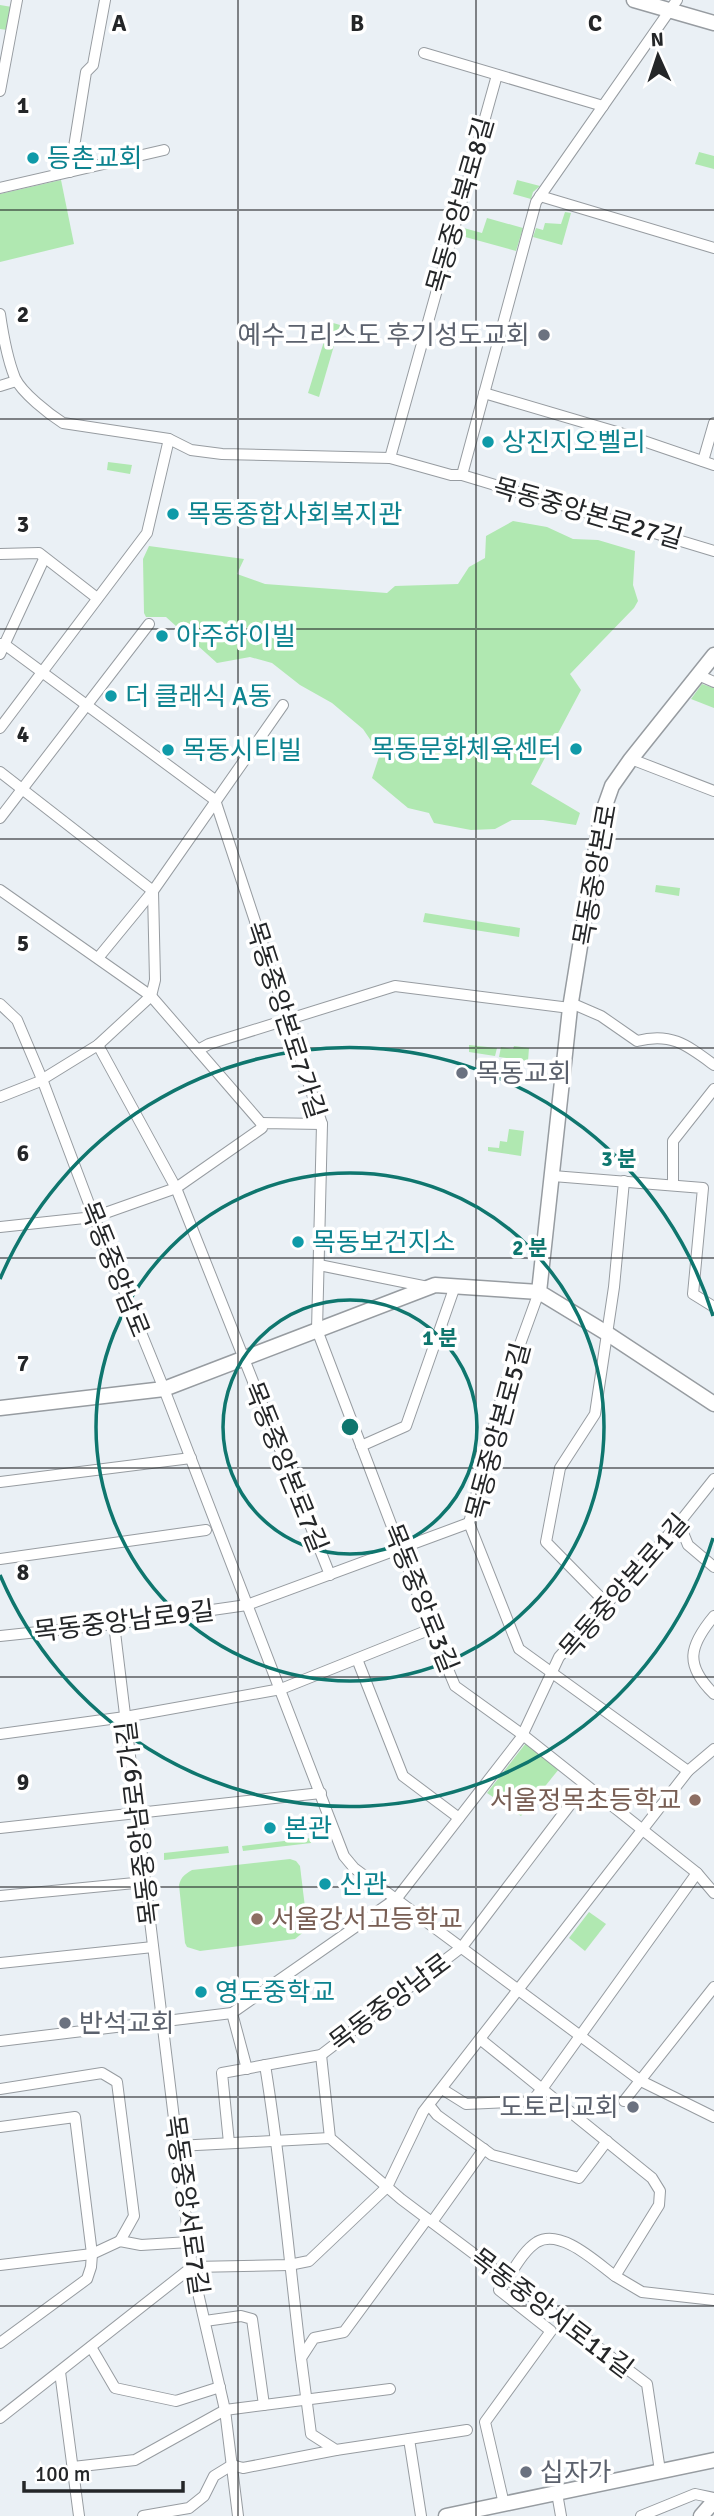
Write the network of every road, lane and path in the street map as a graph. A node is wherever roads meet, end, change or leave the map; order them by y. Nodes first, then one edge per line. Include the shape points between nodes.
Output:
1 (17, 0) edge
2 (105, 0) edge
3 (634, 0) edge
4 (673, 5) edge
5 (714, 23) edge
6 (424, 53) dead end
7 (497, 75) junction
8 (0, 91) edge
9 (603, 106) junction
10 (164, 150) dead end
11 (71, 172) junction
12 (0, 188) edge
13 (540, 196) junction
14 (714, 248) edge
15 (0, 314) edge
16 (16, 381) junction
17 (0, 386) edge
18 (484, 393) junction
19 (714, 423) edge
20 (169, 439) junction
21 (390, 458) junction
22 (703, 461) junction
23 (714, 464) edge
24 (462, 475) junction
25 (714, 551) edge
26 (0, 554) edge
27 (44, 559) junction
28 (97, 598) junction
29 (149, 624) dead end
30 (2, 644) edge
31 (0, 654) edge
32 (714, 655) edge
33 (43, 673) junction
34 (698, 675) junction
35 (714, 682) edge
36 (86, 704) junction
37 (283, 705) dead end
38 (0, 728) edge
39 (631, 759) junction
40 (0, 772) edge
41 (23, 788) junction
42 (714, 791) edge
43 (215, 800) junction
44 (0, 818) edge
45 (0, 890) edge
46 (153, 891) junction
47 (98, 958) junction
48 (151, 996) junction
49 (0, 1004) edge
50 (570, 1005) junction
51 (288, 1020) junction
52 (98, 1045) junction
53 (198, 1051) junction
54 (714, 1065) edge
55 (42, 1079) junction
56 (714, 1089) edge
57 (0, 1097) edge
58 (261, 1123) junction
59 (322, 1124) junction
60 (553, 1176) junction
61 (624, 1181) junction
62 (673, 1184) junction
63 (176, 1188) junction
64 (93, 1217) junction
65 (0, 1227) edge
66 (319, 1265) junction
67 (455, 1286) junction
68 (429, 1287) junction
69 (539, 1292) junction
70 (714, 1307) edge
71 (317, 1330) junction
72 (608, 1334) junction
73 (242, 1359) junction
74 (164, 1389) junction
75 (714, 1404) edge
76 (0, 1408) edge
77 (361, 1446) junction
78 (191, 1458) junction
79 (0, 1482) edge
80 (713, 1485) edge
81 (468, 1523) junction
82 (679, 1523) junction
83 (206, 1530) dead end
84 (400, 1548) junction
85 (0, 1559) edge
86 (714, 1567) edge
87 (330, 1575) junction
88 (607, 1604) junction
89 (247, 1605) junction
90 (714, 1616) edge
91 (114, 1624) junction
92 (431, 1629) junction
93 (0, 1636) edge
94 (357, 1659) junction
95 (551, 1671) junction
96 (281, 1689) junction
97 (714, 1694) edge
98 (125, 1717) junction
99 (0, 1734) edge
100 (523, 1735) junction
101 (714, 1749) edge
102 (688, 1771) junction
103 (585, 1785) junction
104 (321, 1793) junction
105 (137, 1812) junction
106 (459, 1818) junction
107 (0, 1828) edge
108 (641, 1830) junction
109 (697, 1873) junction
110 (145, 1882) junction
111 (714, 1893) edge
112 (0, 1896) edge
113 (397, 1898) junction
114 (153, 1947) junction
115 (462, 1947) junction
116 (0, 1963) edge
117 (714, 1987) edge
118 (518, 1990) junction
119 (232, 2013) junction
120 (162, 2022) junction
121 (581, 2036) junction
122 (480, 2039) junction
123 (0, 2041) edge
124 (321, 2055) junction
125 (265, 2066) junction
126 (247, 2068) junction
127 (641, 2081) junction
128 (0, 2089) edge
129 (442, 2089) junction
130 (542, 2089) junction
131 (624, 2101) dead end
132 (429, 2105) junction
133 (714, 2117) edge
134 (0, 2127) edge
135 (330, 2138) junction
136 (278, 2140) junction
137 (607, 2141) junction
138 (229, 2143) junction
139 (177, 2146) junction
140 (484, 2149) junction
141 (387, 2187) junction
142 (430, 2221) junction
143 (120, 2241) junction
144 (189, 2242) junction
145 (92, 2254) junction
146 (0, 2265) edge
147 (289, 2265) junction
148 (192, 2267) junction
149 (615, 2276) junction
150 (508, 2279) junction
151 (714, 2300) edge
152 (205, 2321) junction
153 (0, 2343) edge
154 (91, 2347) junction
155 (301, 2358) junction
156 (60, 2372) junction
157 (220, 2388) junction
158 (390, 2389) dead end
159 (306, 2400) junction
160 (264, 2405) junction
161 (225, 2410) junction
162 (0, 2418) edge
163 (467, 2430) dead end
164 (409, 2439) junction
165 (336, 2450) junction
166 (714, 2460) edge
167 (232, 2465) junction
168 (73, 2467) junction
169 (660, 2471) junction
170 (557, 2493) junction
171 (714, 2499) edge
172 (501, 2508) edge
173 (79, 2516) edge
174 (143, 2516) edge
175 (238, 2516) edge
176 (421, 2516) edge
177 (446, 2516) edge
178 (561, 2516) edge
179 (641, 2516) edge
180 (701, 2516) edge

1 - 8 street
2 - 11 street via 93,65 86,72
3 - 4 street
4 - 5 street
4 - 9 street
6 - 7 street
7 - 9 street
7 - 21 street, 목동중앙북로8길
9 - 13 street
10 - 11 street
11 - 12 street
13 - 14 street
13 - 18 street
15 - 16 street
16 - 17 street
16 - 20 street via 63,423
18 - 22 street
18 - 24 street
19 - 22 street
20 - 21 street via 191,450 222,454
20 - 28 street via 147,533
21 - 24 street
22 - 23 street
24 - 25 street, 목동중앙본로27길
26 - 27 street via 38,552
27 - 28 street
27 - 30 street
28 - 33 street
29 - 36 street
30 - 31 street
30 - 33 street
32 - 34 street, 목동중앙본로
33 - 36 street
33 - 38 street
34 - 35 street
34 - 39 street, 목동중앙본로
36 - 41 street
36 - 43 street
37 - 43 street
39 - 42 street
39 - 50 street, 목동중앙본로 via 612,786 601,817
40 - 41 street
41 - 44 street
41 - 46 street
43 - 46 street
43 - 51 street, 목동중앙본로7가길
45 - 47 street
46 - 47 street
46 - 48 street via 155,980
47 - 48 street
48 - 52 street
48 - 53 street
49 - 55 street, 목동중앙남로 via 17,1020
50 - 51 street via 395,986
50 - 54 street via 601,1016 637,1041 657,1036 688,1046
50 - 60 street, 목동중앙본로
51 - 53 street
51 - 59 street, 목동중앙본로7가길
52 - 55 street
52 - 63 street, 목동중앙본로7길
53 - 58 street
55 - 57 street
55 - 64 street, 목동중앙남로
56 - 62 street via 673,1141
58 - 59 street
58 - 63 street via 262,1128
59 - 66 street, 목동중앙본로7가길
60 - 61 street
60 - 69 street, 목동중앙본로
61 - 62 street
61 - 72 street
62 - 70 street via 703,1188 693,1294
63 - 64 street
63 - 73 street, 목동중앙본로7길
64 - 65 street
64 - 74 street, 목동중앙남로
66 - 68 street, 목동중앙본로7길
66 - 71 street, 목동중앙본로7가길
67 - 68 street, 목동중앙본로7길
67 - 69 street, 목동중앙본로7길
67 - 77 street via 406,1426
68 - 71 street, 목동중앙본로7길
69 - 72 street
69 - 81 street, 목동중앙본로5길 via 503,1391
71 - 73 street, 목동중앙본로7길
71 - 77 street, 목동중앙로3길
72 - 75 street
72 - 88 street via 595,1414 560,1468 546,1542
73 - 74 street, 목동중앙본로7길
73 - 87 street, 목동중앙본로7길
74 - 76 street, 목동중앙본로7길
74 - 78 street, 목동중앙남로
77 - 84 street, 목동중앙로3길
78 - 79 street
78 - 89 street, 목동중앙남로
80 - 82 street, 목동중앙본로1길
81 - 84 street, 목동중앙남로9길
81 - 95 street, 목동중앙본로5길 via 519,1649
82 - 86 street via 688,1545
82 - 88 street, 목동중앙본로1길
83 - 85 street
84 - 87 street, 목동중앙남로9길
84 - 92 street, 목동중앙로3길
87 - 89 street, 목동중앙남로9길
88 - 95 street, 목동중앙본로1길
89 - 91 street, 목동중앙남로9길
89 - 96 street, 목동중앙남로
90 - 97 street via 699,1633 693,1653 699,1680
91 - 93 street, 목동중앙남로9길
91 - 98 street, 목동중앙남로9가길
92 - 94 street
92 - 100 street, 목동중앙로3길 via 456,1686
94 - 96 street
94 - 106 street via 403,1776
95 - 100 street, 목동중앙본로1길
95 - 102 street, 목동중앙본로5길
96 - 98 street
96 - 104 street, 목동중앙남로
98 - 99 street
98 - 105 street, 목동중앙남로9가길
100 - 103 street, 목동중앙로3길
100 - 106 street, 목동중앙본로1길
101 - 102 street
102 - 108 street
103 - 108 street, 목동중앙로3길
103 - 115 street, 목동중앙남로
104 - 105 street
104 - 113 street, 목동중앙남로 via 344,1856
105 - 107 street
105 - 110 street, 목동중앙남로9가길
106 - 113 street, 목동중앙본로1길
108 - 109 street, 목동중앙로3길
108 - 118 street
109 - 111 street, 목동중앙로3길
109 - 121 street
110 - 112 street
110 - 114 street, 목동중앙남로9가길
113 - 115 street, 목동중앙남로
113 - 119 street, 목동중앙본로1길
114 - 116 street
114 - 120 street, 목동중앙남로9가길
115 - 118 street, 목동중앙남로
115 - 124 street, 목동중앙남로
117 - 127 street
118 - 121 street, 목동중앙남로
118 - 122 street
119 - 120 street
119 - 126 street
120 - 123 street
120 - 139 street, 목동중앙서로7길
121 - 127 street, 목동중앙남로
121 - 130 street
122 - 129 street
122 - 130 street
124 - 125 street, 목동중앙남로
124 - 135 street
125 - 126 street, 목동중앙남로
125 - 136 street
126 - 138 street, 목동중앙남로 via 222,2073
127 - 131 street
127 - 133 street, 목동중앙남로
128 - 143 street via 102,2073 117,2082 134,2216
129 - 130 street via 466,2104 532,2101
129 - 132 street
130 - 137 street
132 - 140 street
132 - 141 street
134 - 145 street via 75,2117
135 - 136 street
135 - 141 street, 목동중앙서로11길
136 - 138 street
136 - 147 street
137 - 140 street via 579,2178
137 - 149 street via 653,2178 660,2191 659,2205
138 - 139 street
139 - 144 street, 목동중앙서로7길
140 - 142 street
141 - 142 street, 목동중앙서로11길
141 - 147 street via 309,2261
142 - 150 street, 목동중앙서로11길
142 - 155 street via 344,2332 314,2338
143 - 144 street via 141,2245
143 - 145 street
144 - 148 street, 목동중앙서로7길
145 - 146 street
145 - 153 street via 87,2279
147 - 148 street
147 - 155 street
148 - 152 street, 목동중앙서로7길
148 - 154 street
149 - 150 street via 559,2239 538,2241
149 - 151 street via 642,2292
150 - 169 street, 목동중앙서로11길 via 648,2384
150 - 172 street via 499,2290 551,2331 485,2422
152 - 157 street, 목동중앙서로7길
152 - 160 street via 252,2319
154 - 156 street
154 - 157 street via 114,2388 176,2401
155 - 159 street
156 - 162 street
156 - 168 street
157 - 161 street, 목동중앙서로7길
158 - 159 street
159 - 160 street
159 - 165 street via 311,2434
160 - 161 street
161 - 167 street, 목동중앙서로7길
161 - 168 street via 135,2460
163 - 164 street
164 - 165 street
164 - 176 street
165 - 167 street via 243,2468
166 - 169 street
167 - 174 street via 214,2476 204,2496 188,2508
167 - 175 street, 목동중앙서로7길
168 - 173 street
169 - 170 street
170 - 172 street
170 - 178 street
171 - 179 street via 695,2494
171 - 180 street
172 - 177 street

